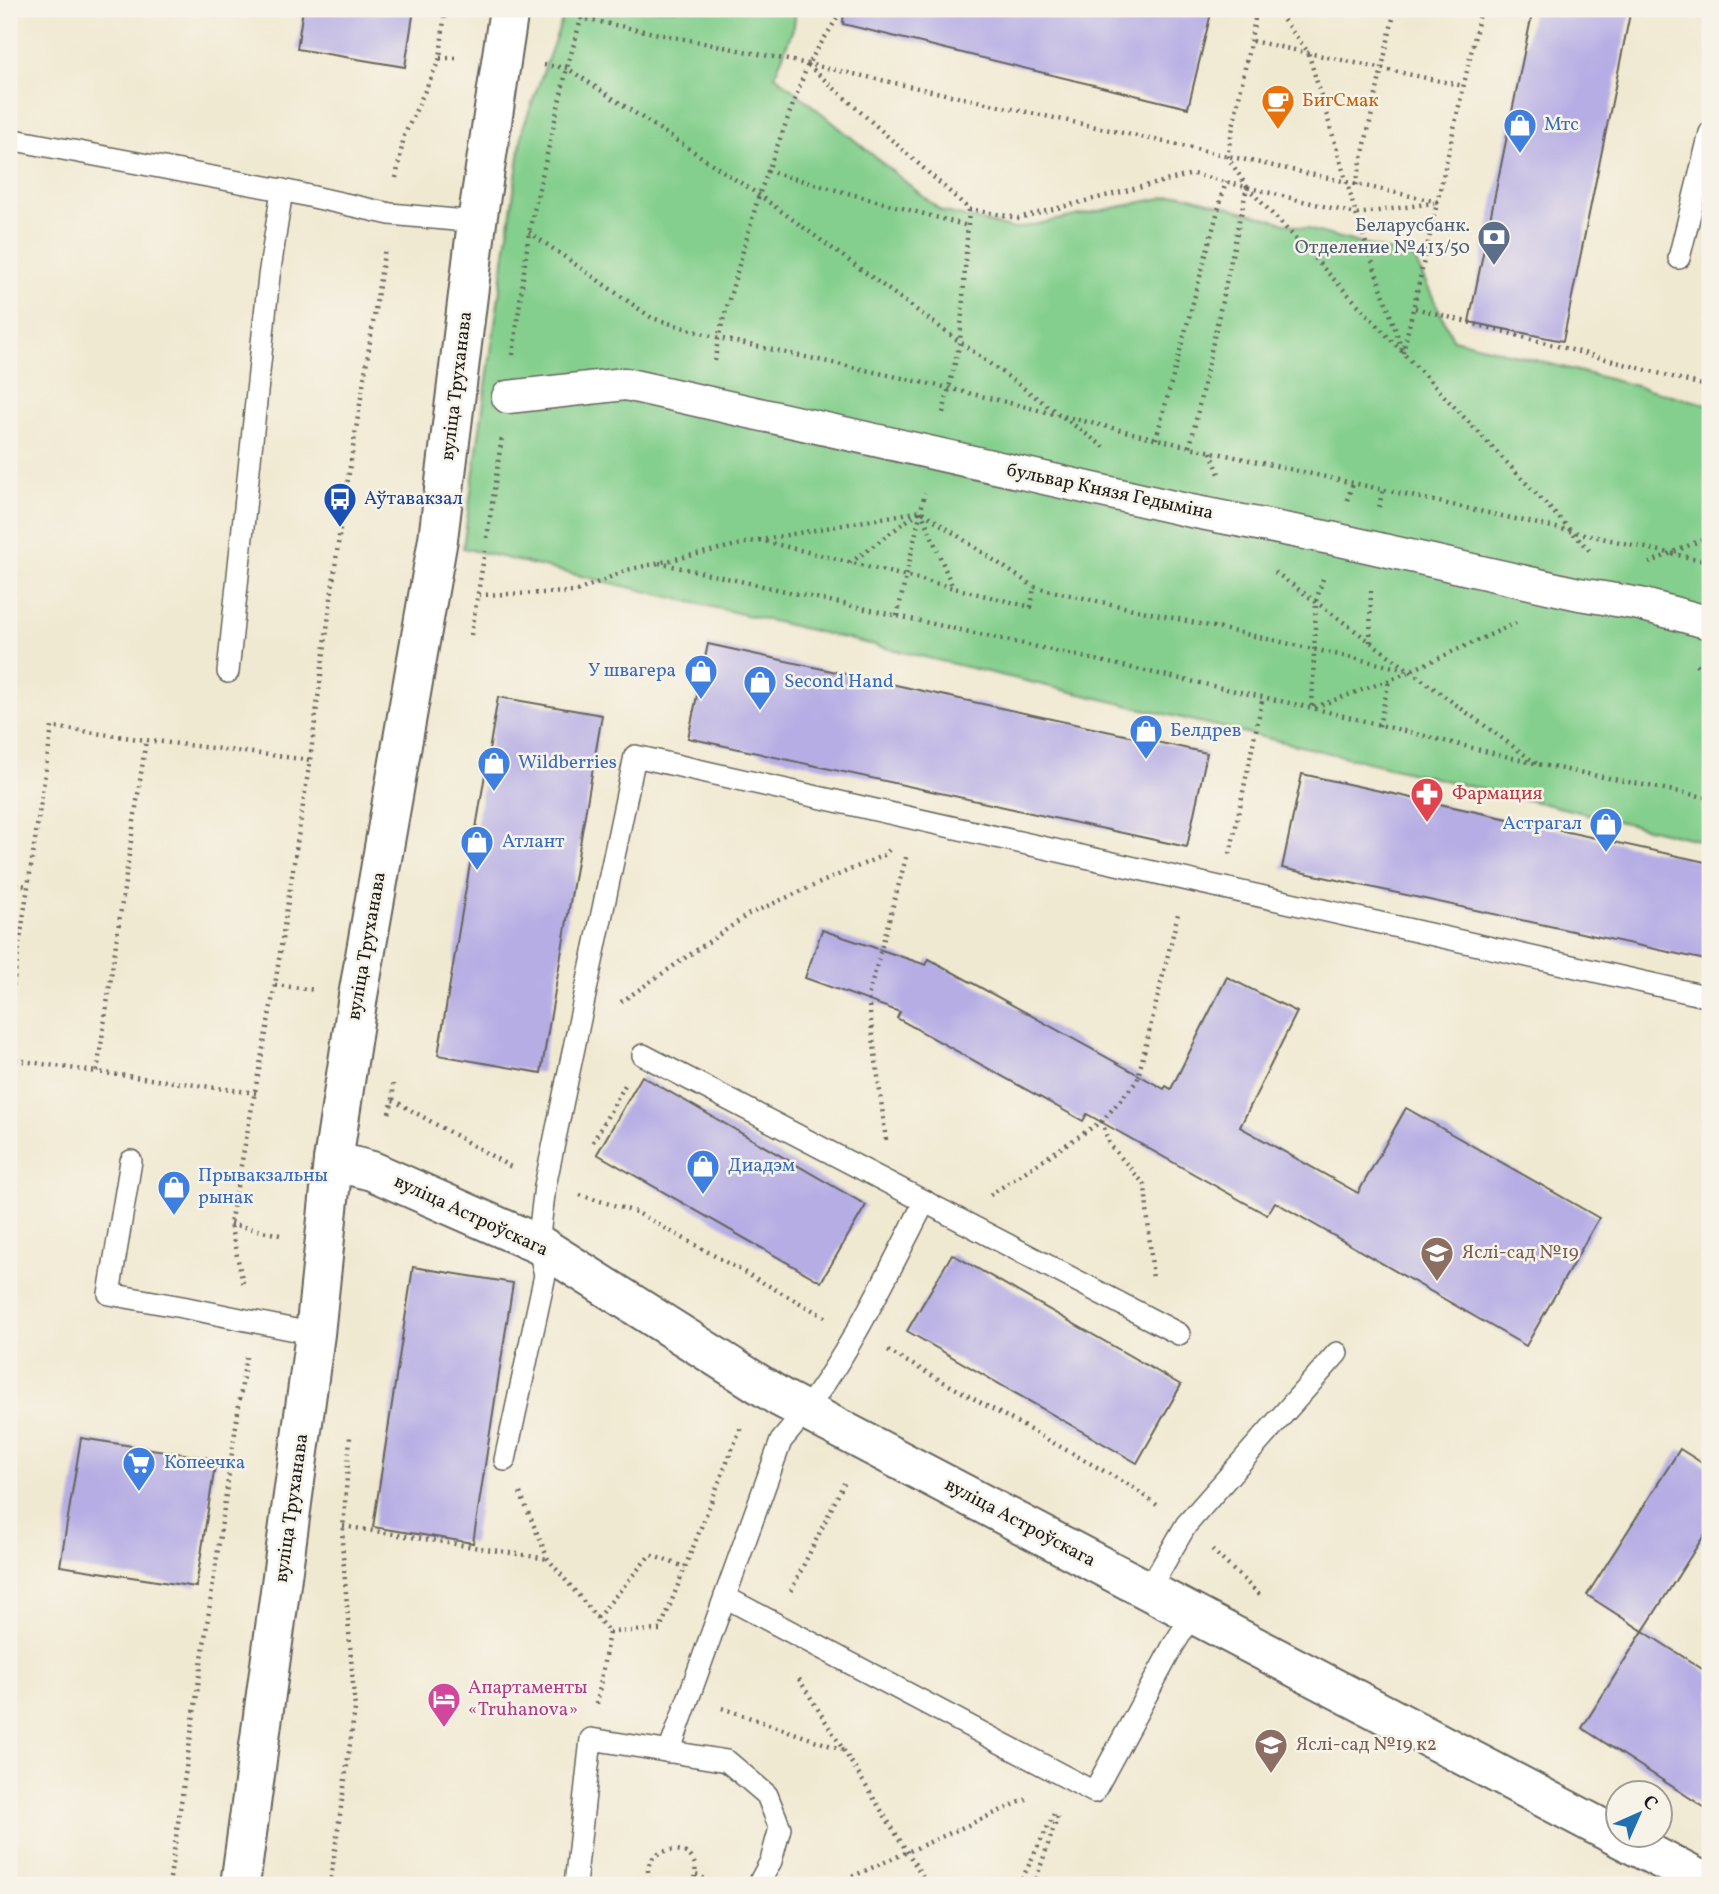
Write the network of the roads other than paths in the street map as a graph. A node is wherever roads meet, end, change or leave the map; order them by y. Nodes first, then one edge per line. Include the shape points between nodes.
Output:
1 (509, 9) edge
2 (1710, 133) edge
3 (9, 139) edge
4 (282, 190) junction
5 (477, 222) junction
6 (1679, 258) dead end
7 (508, 397) road end
8 (1710, 623) edge
9 (228, 671) dead end
10 (1710, 997) edge
11 (643, 1055) road end
12 (131, 1161) dead end
13 (333, 1161) junction
14 (925, 1201) junction
15 (538, 1244) junction
16 (316, 1334) junction
17 (1179, 1334) dead end
18 (1336, 1353) dead end
19 (806, 1411) junction
20 (505, 1460) road end
21 (1148, 1591) junction
22 (725, 1597) junction
23 (1194, 1614) junction
24 (669, 1752) junction
25 (240, 1885) edge
26 (575, 1885) edge
27 (758, 1885) edge
28 (1710, 1885) edge

1 - 5 main road, вуліца Труханава
2 - 6 lane
3 - 4 lane
4 - 5 lane via 390,214
4 - 9 lane
5 - 13 main road, вуліца Труханава via 438,539
7 - 8 street, бульвар Князя Гедыміна via 625,384
10 - 15 lane via 635,756 545,1186
11 - 14 lane
12 - 16 lane via 109,1294
13 - 15 main road, вуліца Астроўскага via 372,1171
13 - 16 main road, вуліца Труханава
14 - 17 lane
14 - 19 lane via 857,1335
15 - 19 main road, вуліца Астроўскага
15 - 20 lane via 545,1275
16 - 25 main road, вуліца Труханава
18 - 21 lane via 1186,1525
19 - 21 main road, вуліца Астроўскага
19 - 22 lane via 780,1441
21 - 23 main road, вуліца Астроўскага
22 - 23 lane via 1094,1792 1172,1646
22 - 24 lane
23 - 28 main road, вуліца Астроўскага
24 - 26 lane via 591,1740
24 - 27 lane via 727,1761 767,1795 780,1828

